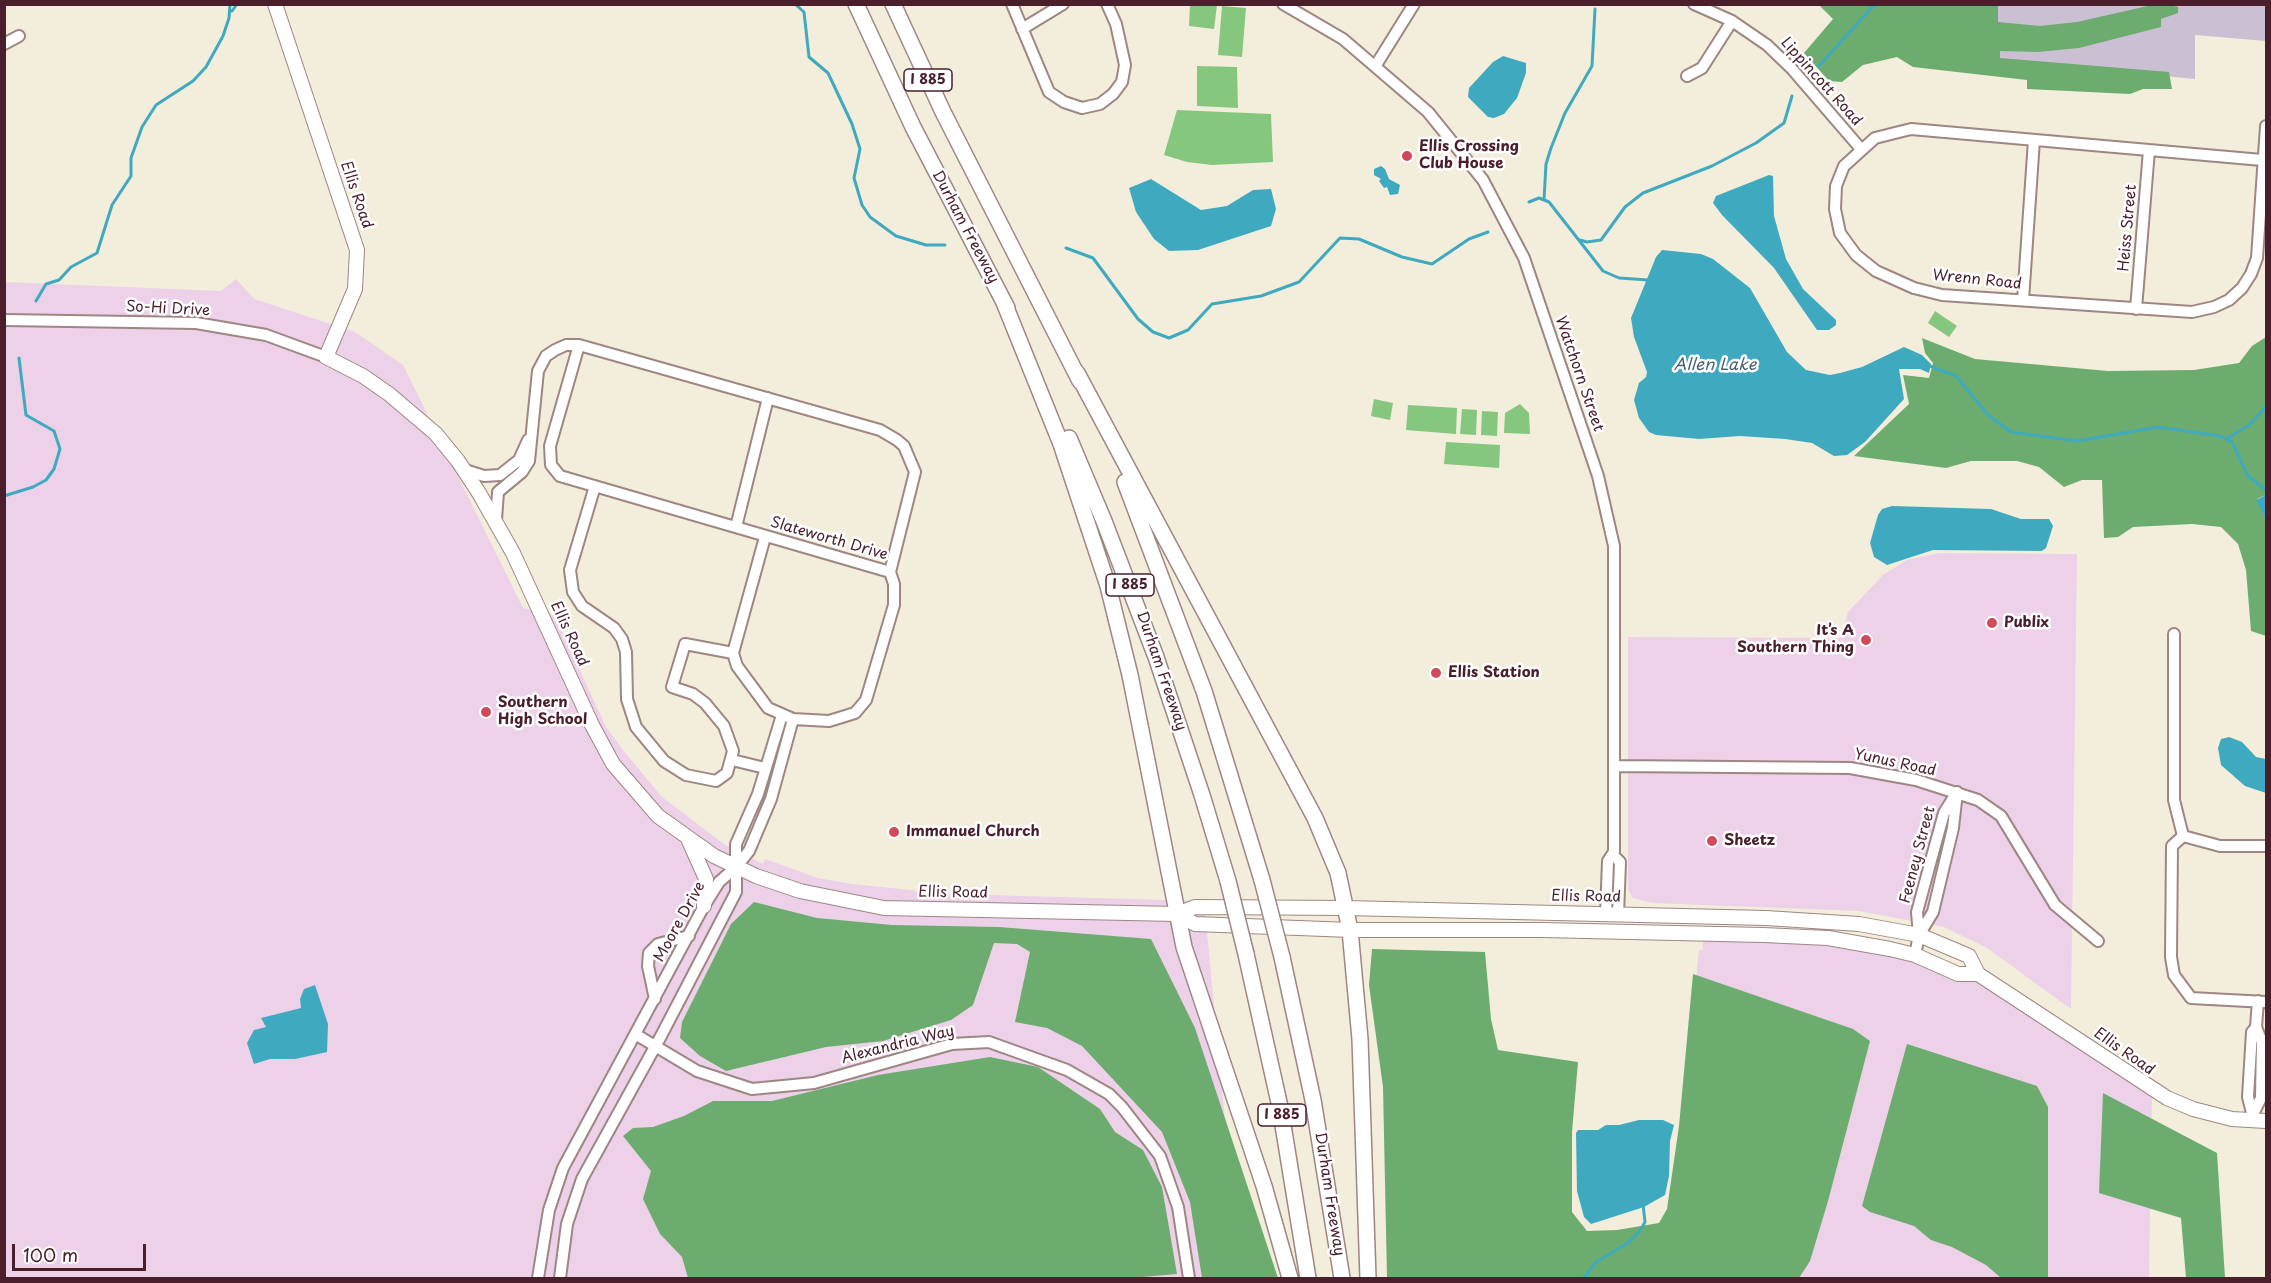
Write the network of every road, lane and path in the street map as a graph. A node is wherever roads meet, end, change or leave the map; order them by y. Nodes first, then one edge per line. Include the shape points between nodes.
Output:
1 (275, 4) edge
2 (856, 4) edge
3 (893, 4) edge
4 (1012, 4) edge
5 (1063, 4) edge
6 (1107, 4) edge
7 (1283, 4) edge
8 (1414, 4) edge
9 (1694, 4) edge
10 (1732, 21) junction
11 (1022, 29) junction
12 (19, 36) dead end
13 (4, 44) edge
14 (1376, 65) junction
15 (1687, 76) dead end
16 (2266, 126) edge
17 (2034, 140) junction
18 (1861, 149) junction
19 (2149, 150) junction
20 (2262, 160) junction
21 (1003, 300) junction
22 (2023, 300) junction
23 (2136, 309) junction
24 (4, 321) edge
25 (579, 345) junction
26 (326, 357) junction
27 (1077, 374) junction
28 (768, 398) junction
29 (531, 432) junction
30 (465, 470) junction
31 (595, 486) junction
32 (496, 520) junction
33 (736, 527) junction
34 (765, 537) junction
35 (890, 572) junction
36 (2174, 634) dead end
37 (733, 653) junction
38 (782, 715) junction
39 (793, 719) junction
40 (732, 760) junction
41 (1615, 766) junction
42 (765, 768) junction
43 (1957, 792) junction
44 (2183, 836) junction
45 (689, 841) junction
46 (2266, 846) edge
47 (736, 867) junction
48 (704, 906) junction
49 (1346, 908) junction
50 (1178, 914) junction
51 (1612, 914) junction
52 (1703, 917) junction
53 (1350, 930) junction
54 (1542, 930) junction
55 (1612, 932) junction
56 (1919, 935) junction
57 (689, 936) junction
58 (2098, 941) dead end
59 (1915, 955) junction
60 (1978, 974) junction
61 (655, 999) junction
62 (2262, 1002) edge
63 (635, 1034) junction
64 (656, 1046) junction
65 (2251, 1117) junction
66 (2266, 1121) edge
67 (538, 1278) edge
68 (560, 1278) edge
69 (1189, 1278) edge
70 (1290, 1278) edge
71 (1308, 1278) edge
72 (1342, 1278) edge
73 (1368, 1278) edge

1 - 26 main road, Ellis Road via 357,250 355,289
2 - 21 highway, Durham Freeway / I 885 via 917,136
3 - 27 highway, Durham Freeway / I 885 via 943,112
4 - 11 street
5 - 11 street
6 - 11 street via 1125,65 1122,82 1100,104 1082,108 1049,92
7 - 14 street, Watchorn Street via 1343,39
8 - 14 street
9 - 10 street, Lippincott Road
10 - 15 street via 1702,68
10 - 18 street, Lippincott Road via 1767,45 1792,69
12 - 13 street
14 - 41 street, Watchorn Street via 1428,112 1459,147 1500,210 1524,258 1610,519 1616,573
16 - 20 street, Wrenn Road
17 - 18 street, Wrenn Road via 1911,129 1875,138
17 - 19 street, Wrenn Road
17 - 22 street
18 - 22 street, Wrenn Road via 1844,166 1836,186 1840,233 1856,255 1876,271 1914,288
19 - 20 street, Wrenn Road
19 - 23 street, Heiss Street
20 - 23 street, Wrenn Road via 2257,258 2242,288 2229,300 2192,312
21 - 50 highway via 1061,444 1108,586
21 - 71 highway, Durham Freeway / I 885, bridge via 1066,432 1126,575 1172,701 1228,881 1246,954 1280,1107
22 - 23 street, Wrenn Road
24 - 26 street, So-Hi Drive via 196,323 266,335
25 - 28 street, Slateworth Drive
25 - 29 street via 566,345 546,356 538,371
25 - 31 street, Slateworth Drive via 549,459 560,476
26 - 30 main road, Ellis Road via 389,394 436,434
27 - 49 highway via 1315,818 1338,873
27 - 72 highway, Durham Freeway / I 885, bridge via 1172,600 1220,738 1262,880 1313,1100
28 - 33 street
28 - 35 street, Slateworth Drive via 880,430 904,446 915,472
29 - 30 street via 523,453 508,471 489,477
29 - 32 street via 529,461 498,492
30 - 32 main road, Ellis Road
31 - 33 street, Slateworth Drive
31 - 40 street via 570,577 582,606 614,627 625,644 627,699 636,727 664,761 686,775 716,781 727,773
32 - 45 main road, Ellis Road via 613,764 658,816
33 - 34 street, Slateworth Drive
34 - 35 street, Slateworth Drive
34 - 37 street
35 - 39 street via 894,605 866,700 855,713 829,721
36 - 44 street via 2174,800
37 - 38 street via 737,666 764,703
37 - 40 street via 686,644 672,687 699,697 724,726 732,745
38 - 39 street
38 - 42 street
39 - 47 street, Moore Drive via 771,799 749,850
40 - 42 street
41 - 43 street, Yunus Road via 1850,768
41 - 51 street, Watchorn Street via 1614,856 1620,862
42 - 47 street via 736,844
43 - 56 street, Feeney Street via 1953,828 1933,912
43 - 58 street, Yunus Road via 1978,800 2001,816 2055,905
44 - 46 street via 2220,846
44 - 62 street via 2172,846 2174,975 2191,998
45 - 47 main road, Ellis Road
45 - 48 main road via 706,879
47 - 48 street, Moore Drive via 719,882
47 - 50 main road, Ellis Road via 809,893 884,908
47 - 64 street via 736,892
48 - 57 street, Moore Drive
49 - 50 main road, Ellis Road via 1195,907
49 - 51 main road, Ellis Road
49 - 53 highway
50 - 53 main road, Ellis Road via 1195,924
50 - 70 highway via 1188,963 1264,1185
51 - 52 main road, Ellis Road
51 - 54 main road via 1605,922 1553,924
52 - 55 main road via 1695,924 1627,927
52 - 56 main road, Ellis Road via 1859,924
53 - 54 main road, Ellis Road
53 - 73 highway via 1361,1063
54 - 55 main road, Ellis Road
55 - 59 main road, Ellis Road via 1828,938
56 - 59 street, Feeney Street
56 - 60 main road, Ellis Road via 1969,956
57 - 61 street, Moore Drive
57 - 61 street via 658,944 649,953
59 - 60 main road, Ellis Road via 1958,974
60 - 65 main road, Ellis Road via 2152,1091 2193,1109
61 - 63 street, Moore Drive
62 - 65 street via 2256,1027 2261,1033 2257,1049 2261,1098
63 - 64 street, Alexandria Way
63 - 67 street, Moore Drive via 563,1168 552,1196
64 - 68 street via 578,1190 567,1224
64 - 69 street, Alexandria Way via 697,1071 752,1089 814,1083 952,1044 989,1042 1067,1070 1116,1100 1160,1156 1178,1207
65 - 66 main road, Ellis Road

